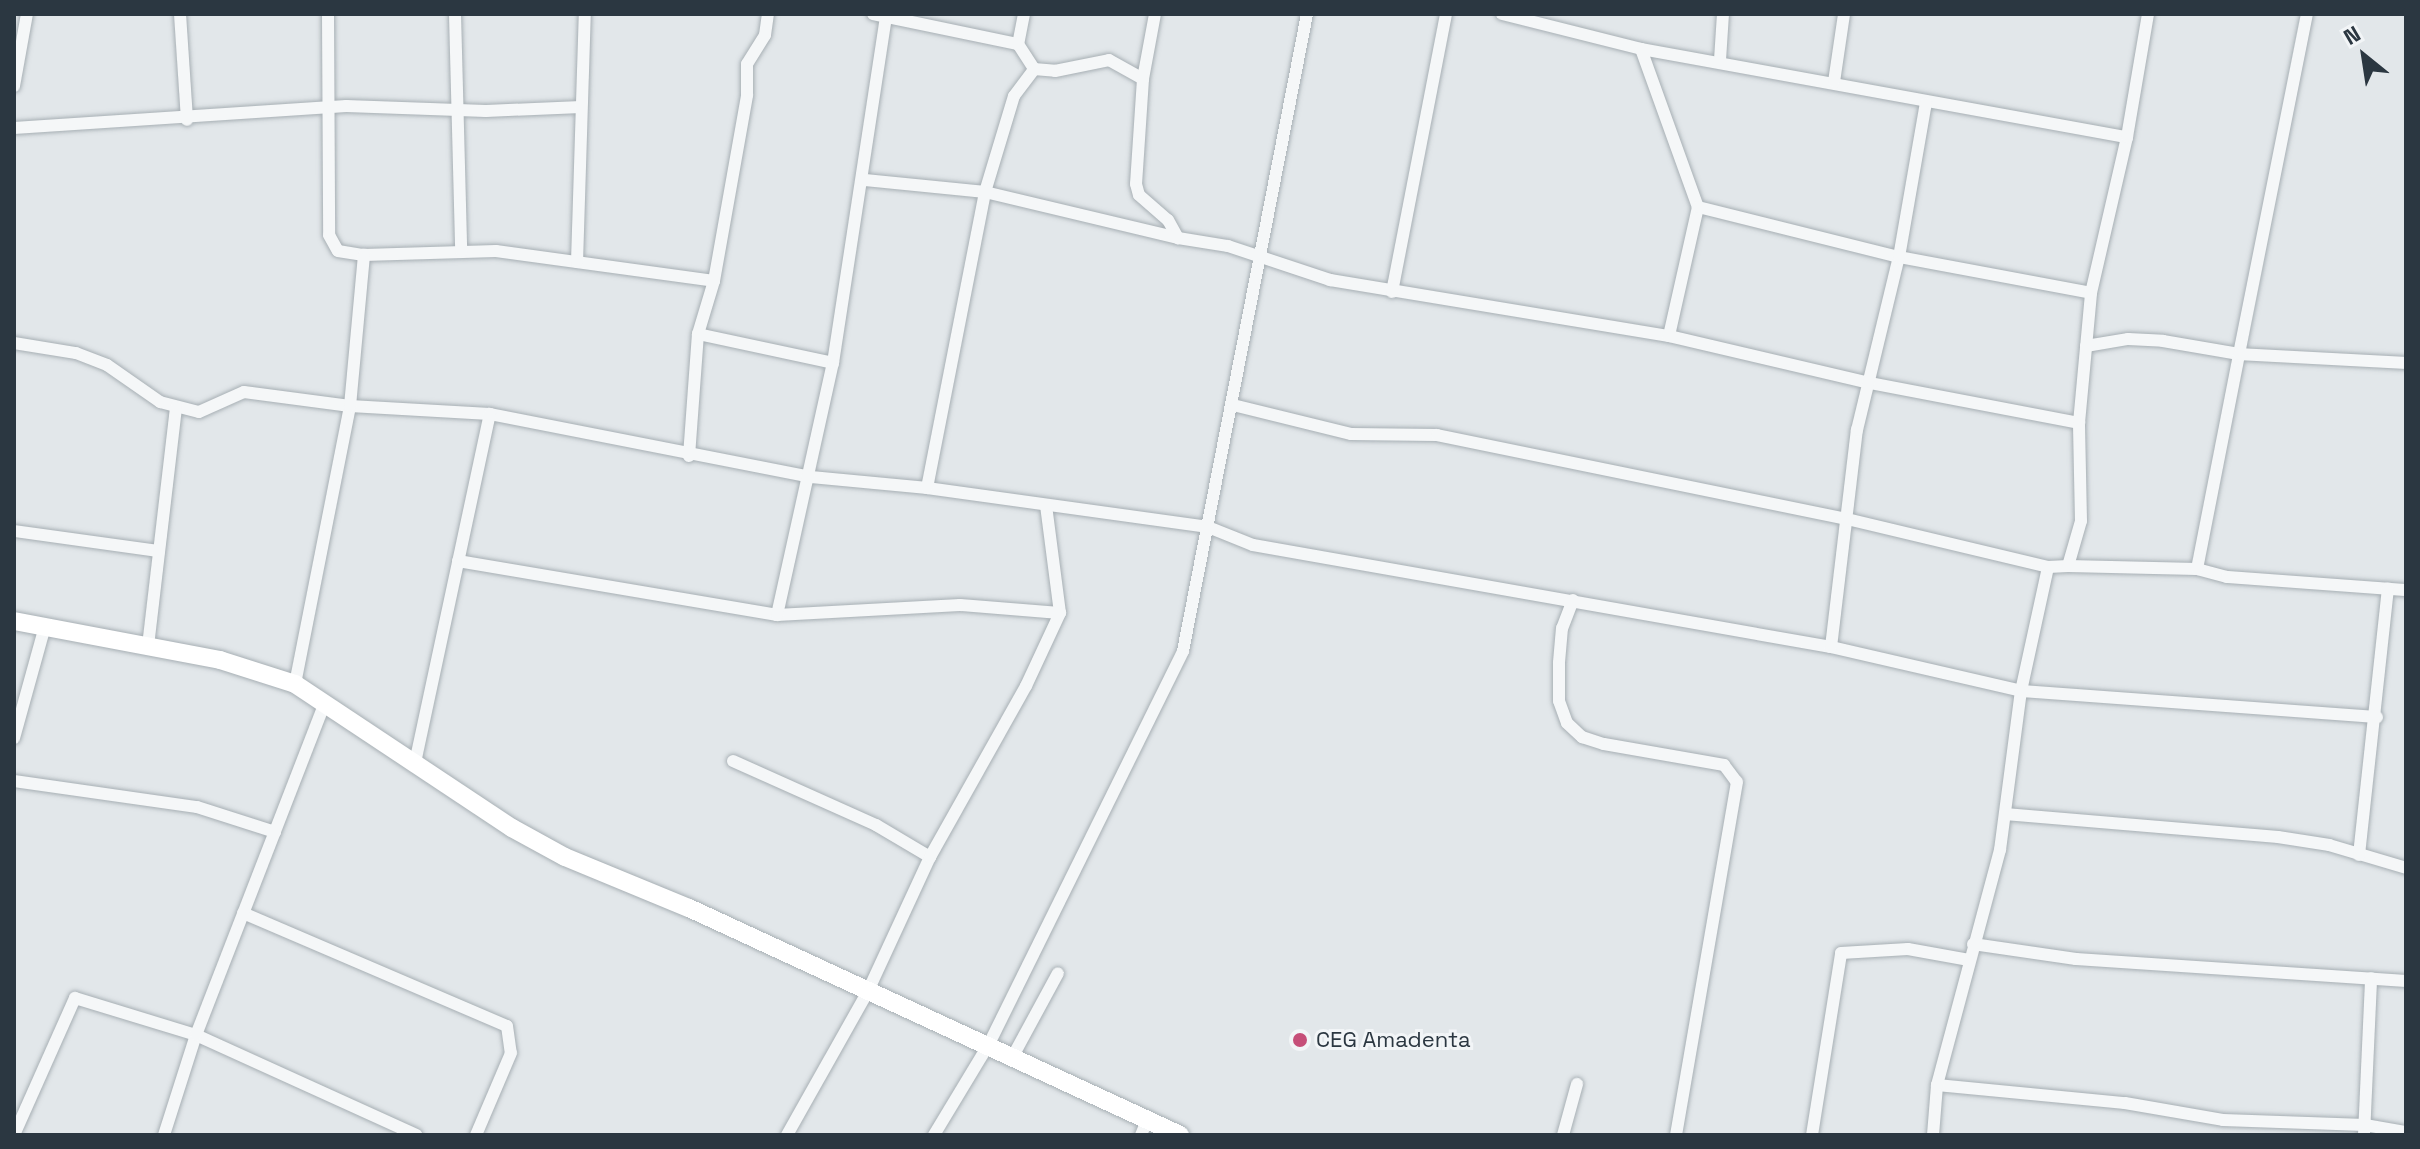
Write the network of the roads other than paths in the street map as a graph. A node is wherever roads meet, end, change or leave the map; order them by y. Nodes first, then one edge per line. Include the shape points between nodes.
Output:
1 (27, 14) edge
2 (180, 14) edge
3 (328, 14) edge
4 (455, 14) edge
5 (585, 14) edge
6 (768, 14) edge
7 (1024, 14) edge
8 (1155, 14) edge
9 (1307, 14) edge
10 (1446, 14) edge
11 (1502, 14) edge
12 (1723, 14) edge
13 (1844, 14) edge
14 (2148, 14) edge
15 (2307, 14) edge
16 (880, 16) edge
17 (1018, 44) junction
18 (1641, 49) junction
19 (1720, 60) junction
20 (1034, 69) junction
21 (1143, 79) junction
22 (1834, 82) junction
23 (14, 86) edge
24 (1926, 103) junction
25 (581, 107) junction
26 (328, 108) junction
27 (456, 110) junction
28 (187, 120) junction
29 (14, 128) edge
30 (2127, 137) junction
31 (865, 180) junction
32 (985, 192) junction
33 (1698, 207) junction
34 (1178, 238) junction
35 (461, 251) junction
36 (364, 255) junction
37 (1261, 257) junction
38 (1899, 257) junction
39 (577, 262) junction
40 (714, 281) junction
41 (1392, 292) junction
42 (2091, 293) junction
43 (698, 334) junction
44 (1669, 336) junction
45 (14, 343) edge
46 (2086, 346) junction
47 (2406, 347) edge
48 (2239, 354) junction
49 (833, 363) junction
50 (2405, 363) edge
51 (1870, 383) junction
52 (1233, 405) junction
53 (350, 406) junction
54 (176, 408) junction
55 (490, 414) junction
56 (2079, 423) junction
57 (689, 456) junction
58 (811, 477) junction
59 (927, 488) junction
60 (1046, 505) junction
61 (1847, 519) junction
62 (1208, 527) junction
63 (14, 531) edge
64 (158, 551) junction
65 (458, 561) junction
66 (2068, 566) junction
67 (2048, 567) junction
68 (2197, 569) junction
69 (2388, 589) junction
70 (2406, 590) edge
71 (1573, 600) junction
72 (1060, 613) junction
73 (777, 615) junction
74 (14, 621) edge
75 (45, 626) junction
76 (148, 646) junction
77 (1831, 647) junction
78 (295, 684) junction
79 (2021, 691) junction
80 (325, 703) junction
81 (2377, 717) junction
82 (14, 738) edge
83 (733, 761) dead end
84 (415, 763) junction
85 (14, 781) edge
86 (2005, 814) junction
87 (275, 832) junction
88 (2359, 855) junction
89 (930, 857) junction
90 (2406, 868) edge
91 (243, 913) junction
92 (1973, 944) junction
93 (1969, 960) junction
94 (1058, 973) dead end
95 (2371, 978) junction
96 (2406, 981) edge
97 (868, 991) junction
98 (196, 1035) junction
99 (989, 1044) junction
100 (1013, 1056) junction
101 (1577, 1084) dead end
102 (1937, 1085) junction
103 (17, 1119) edge
104 (2223, 1120) junction
105 (1144, 1128) edge
106 (2365, 1130) edge
107 (2406, 1132) edge
108 (14, 1135) edge
109 (164, 1135) edge
110 (416, 1135) edge
111 (476, 1135) edge
112 (787, 1135) edge
113 (934, 1135) edge
114 (1180, 1135) edge
115 (1563, 1135) edge
116 (1676, 1135) edge
117 (1812, 1135) edge
118 (1933, 1135) edge
119 (2221, 1135) edge

1 - 23 street
2 - 28 street
3 - 26 street
4 - 27 street
5 - 25 street
6 - 40 street via 765,35 747,64 747,95
7 - 17 street
8 - 21 street
9 - 37 street
10 - 41 street
11 - 18 street
12 - 19 street
13 - 22 street
14 - 30 street
15 - 48 street
16 - 17 street
16 - 31 street
17 - 20 street
18 - 19 street
18 - 33 street
19 - 22 street
20 - 21 street via 1055,71 1109,60
20 - 32 street via 1014,96
21 - 34 street via 1136,184 1139,195 1168,220
22 - 24 street
24 - 30 street
24 - 38 street
25 - 27 street
25 - 39 street
26 - 27 street
26 - 28 street
26 - 36 street via 329,235 338,251
27 - 35 street
28 - 29 street
30 - 42 street
31 - 32 street
31 - 49 street
32 - 34 street
32 - 59 street
33 - 38 street
33 - 44 street
34 - 37 street
35 - 36 street
35 - 39 street
36 - 53 street
37 - 41 street via 1307,274
37 - 52 street
38 - 42 street
38 - 51 street
39 - 40 street
40 - 43 street
41 - 44 street
42 - 46 street
43 - 49 street
43 - 57 street
44 - 51 street
45 - 54 street via 43,344 107,365
46 - 48 street via 2151,340
46 - 56 street
47 - 50 street
48 - 50 street
48 - 68 street
49 - 58 street
51 - 56 street
51 - 61 street via 1857,430
52 - 61 street via 1351,434 1437,435
52 - 62 street
53 - 54 street via 244,392 199,412
53 - 55 street
53 - 78 street
54 - 64 street
55 - 57 street
55 - 65 street
56 - 66 street via 2081,521
57 - 58 street
58 - 59 street
58 - 73 street
59 - 60 street
60 - 62 street
60 - 72 street
61 - 67 street
61 - 77 street
62 - 71 street via 1253,545
62 - 99 street via 1183,651
63 - 64 street
64 - 76 street
65 - 73 street
65 - 84 street
66 - 67 street
66 - 68 street
67 - 79 street
68 - 69 street via 2227,577
69 - 70 street
69 - 81 street
71 - 77 street
71 - 116 street via 1562,628 1559,663 1559,701 1567,723 1582,737 1604,744 1724,765 1737,782
72 - 73 street via 960,605
72 - 89 street via 1026,686
74 - 75 street
75 - 76 street
75 - 82 street
76 - 78 street via 220,660
77 - 79 street
78 - 80 street
79 - 81 street
79 - 86 street
80 - 84 street
80 - 87 street
81 - 88 street
83 - 89 street via 876,825
84 - 97 street via 565,857
85 - 87 street via 197,807
86 - 88 street via 2278,837
86 - 92 street
87 - 91 street
88 - 90 street
89 - 97 street
91 - 98 street
91 - 111 street via 507,1026 511,1053
92 - 93 street
92 - 95 street via 2091,960
93 - 102 street via 1957,1024
93 - 117 street via 1908,949 1841,953
94 - 100 street
95 - 96 street
95 - 106 street
97 - 99 street
97 - 112 street
98 - 103 street via 75,998
98 - 109 street
98 - 110 street
99 - 100 street
99 - 113 street
100 - 105 street
101 - 115 street
102 - 104 street via 2125,1103
102 - 118 street
103 - 108 street
104 - 106 street
104 - 119 street
105 - 114 street
106 - 107 street

